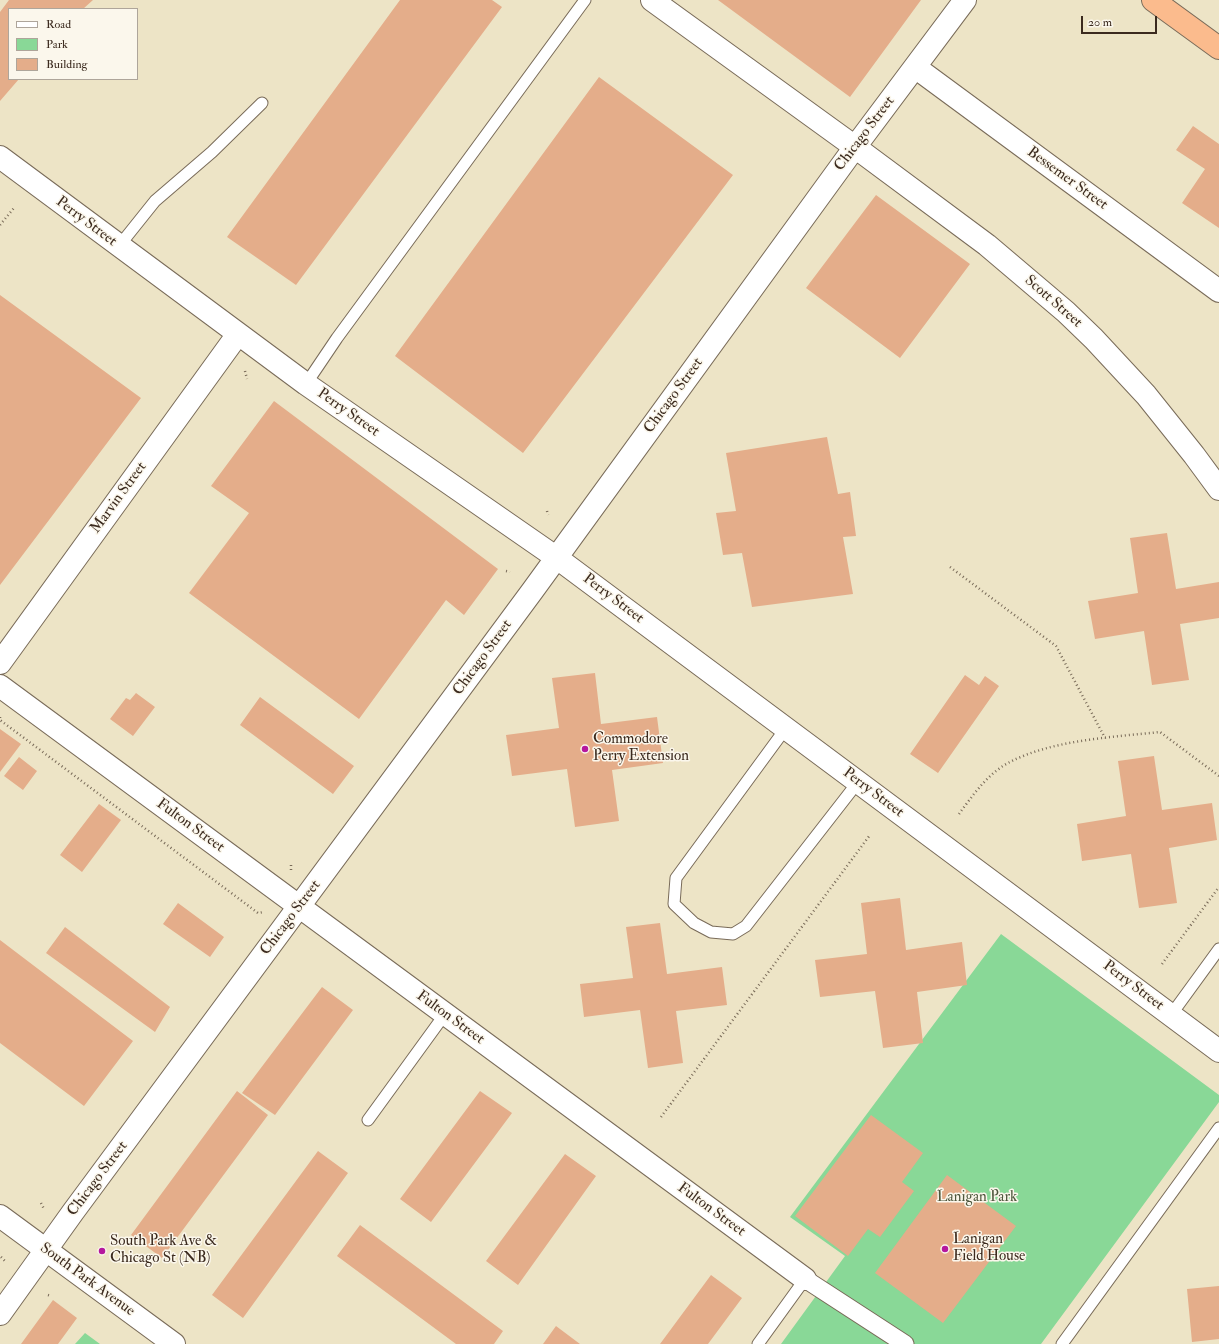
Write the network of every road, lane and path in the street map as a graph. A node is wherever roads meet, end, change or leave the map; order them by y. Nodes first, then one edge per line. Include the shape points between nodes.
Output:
1 (585, 0) edge
2 (652, 0) edge
3 (965, 0) edge
4 (1153, 0) edge
5 (1219, 48) edge
6 (915, 67) junction
7 (262, 103) dead end
8 (855, 147) junction
9 (2, 162) edge
10 (14, 208) dead end
11 (0, 225) edge
12 (119, 246) junction
13 (1219, 291) edge
14 (238, 334) junction
15 (245, 371) dead end
16 (247, 379) dead end
17 (306, 384) junction
18 (1219, 489) edge
19 (547, 511) dead end
20 (548, 515) dead end
21 (557, 558) junction
22 (950, 567) dead end
23 (506, 571) dead end
24 (510, 572) dead end
25 (0, 662) edge
26 (0, 686) edge
27 (0, 720) edge
28 (786, 728) junction
29 (1105, 738) junction
30 (1219, 776) edge
31 (858, 782) junction
32 (959, 814) dead end
33 (870, 835) dead end
34 (1219, 887) edge
35 (300, 907) junction
36 (264, 912) dead end
37 (1219, 949) edge
38 (1162, 964) dead end
39 (446, 1014) junction
40 (1171, 1015) junction
41 (1219, 1051) edge
42 (661, 1117) dead end
43 (368, 1120) dead end
44 (1219, 1128) edge
45 (41, 1203) dead end
46 (44, 1209) dead end
47 (0, 1216) edge
48 (46, 1250) junction
49 (1, 1257) dead end
50 (6, 1261) dead end
51 (805, 1279) junction
52 (0, 1314) edge
53 (174, 1344) edge
54 (758, 1344) edge
55 (905, 1344) edge
56 (1062, 1344) edge

1 - 17 lane
2 - 8 street, Scott Street
3 - 6 street, Chicago Street
4 - 5 highway
6 - 8 street, Chicago Street
6 - 13 street, Bessemer Street
7 - 12 lane via 212,152 155,201
8 - 18 street, Scott Street via 987,245 1066,312 1146,395
8 - 21 street, Chicago Street
9 - 12 street, Perry Street
10 - 11 path
12 - 14 street, Perry Street
14 - 17 street, Perry Street
14 - 25 street, Marvin Street
15 - 16 path
17 - 21 street, Perry Street
19 - 20 path
21 - 28 street, Perry Street
21 - 35 street, Chicago Street
22 - 29 path via 1056,646
23 - 24 path
26 - 35 street, Fulton Street
27 - 36 path via 258,913
28 - 31 street, Perry Street
28 - 31 lane via 676,878 674,904 694,923 711,932 733,934 746,926
29 - 30 path via 1160,732
29 - 32 path via 1049,748 1009,762 984,782
31 - 40 street, Perry Street
33 - 42 path
34 - 38 path
35 - 39 street, Fulton Street
35 - 48 street, Chicago Street
37 - 40 lane
39 - 43 lane
39 - 51 street, Fulton Street
40 - 41 street, Perry Street
44 - 56 lane
45 - 46 path
47 - 48 street, South Park Avenue
48 - 52 street, Chicago Street
48 - 53 street, South Park Avenue
49 - 50 path
51 - 54 lane
51 - 55 street, Fulton Street

